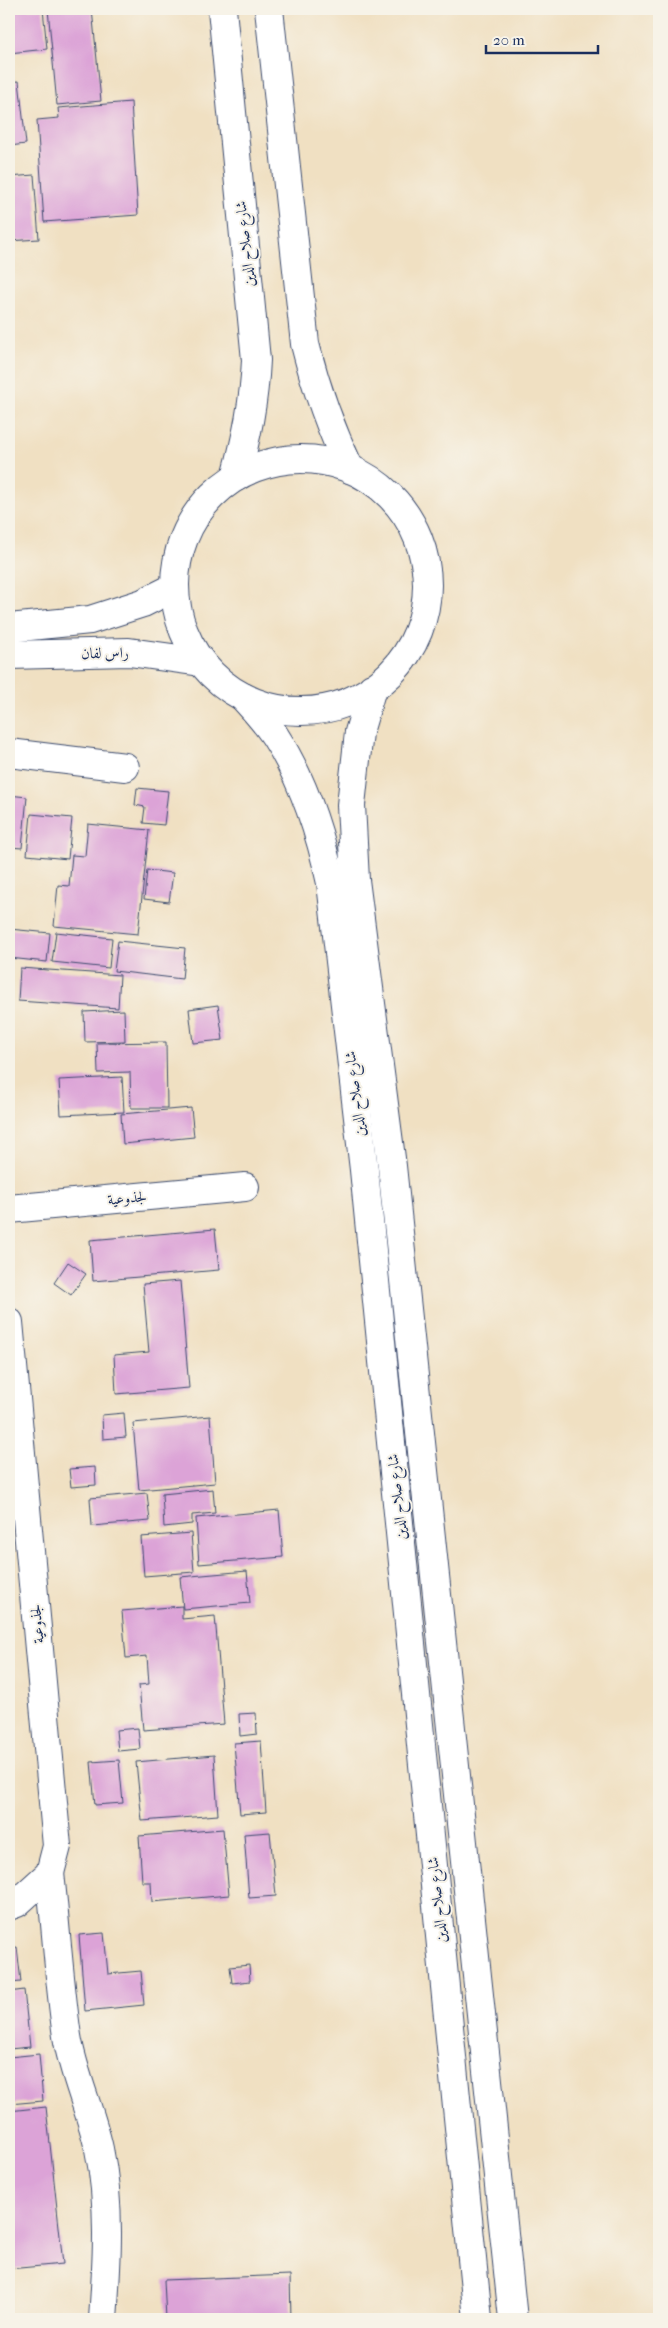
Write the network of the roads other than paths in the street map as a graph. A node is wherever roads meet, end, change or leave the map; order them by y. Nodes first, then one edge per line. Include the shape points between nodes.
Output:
1 (222, 9) edge
2 (269, 9) edge
3 (350, 469) junction
4 (236, 477) junction
5 (175, 587) junction
6 (9, 628) edge
7 (9, 655) edge
8 (201, 662) junction
9 (372, 688) junction
10 (243, 697) junction
11 (9, 753) edge
12 (125, 767) dead end
13 (245, 1187) dead end
14 (9, 1209) edge
15 (9, 1322) edge
16 (16, 1479) edge
17 (50, 1873) junction
18 (9, 1906) edge
19 (102, 2319) edge
20 (478, 2319) edge
21 (513, 2319) edge

1 - 4 street, شارع صلاح الدين via 256,360 255,394
2 - 3 street via 305,344 315,388
3 - 4 street via 332,462 292,459 254,468
3 - 9 street via 368,478 399,505 419,541 424,561 425,606 418,630 407,653
4 - 5 street via 198,512 185,535
5 - 6 street via 144,603 90,620
5 - 8 street via 181,622
7 - 8 street, راس لفان via 129,652
8 - 10 street via 220,682
9 - 10 street via 331,707 309,710 272,707
9 - 21 street, شارع صلاح الدين via 359,732 354,768 351,805 355,870 392,1166
10 - 20 street, شارع صلاح الدين via 275,735 294,771 323,844 331,884 364,1170
11 - 12 street
13 - 14 street, لجذوعية
15 - 16 street, لجذوعية
16 - 17 street, لجذوعية via 58,1846
17 - 18 street via 17,1903
17 - 19 street via 67,2037 99,2148 104,2180 107,2265

